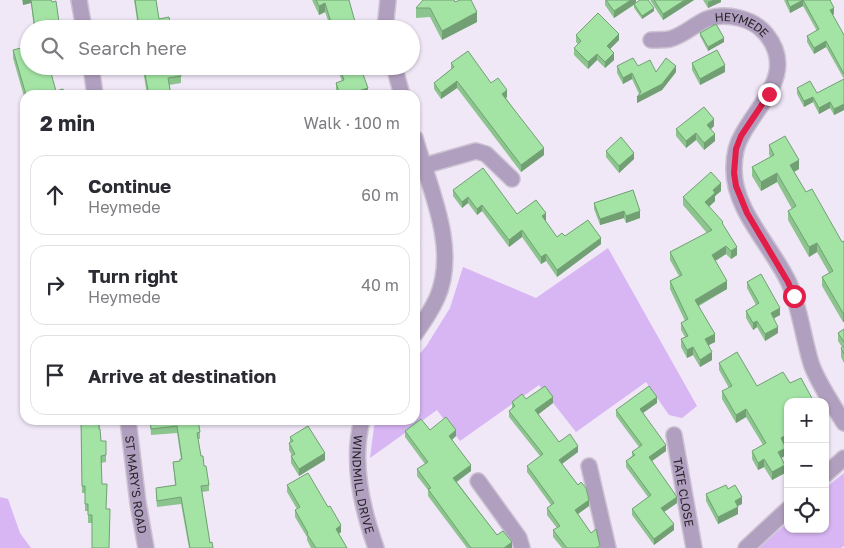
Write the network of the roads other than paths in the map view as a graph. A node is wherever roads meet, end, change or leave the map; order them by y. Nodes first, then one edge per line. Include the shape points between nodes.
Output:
1 (79, 0) edge
2 (388, 0) edge
3 (82, 20) edge
4 (386, 20) edge
5 (652, 40) dead end
6 (92, 75) edge
7 (396, 75) edge
8 (94, 90) edge
9 (401, 90) edge
10 (420, 156) edge
11 (423, 166) junction
12 (512, 179) dead end
13 (420, 327) edge
14 (844, 423) edge
15 (129, 425) edge
16 (361, 425) edge
17 (674, 435) dead end
18 (844, 458) edge
19 (589, 466) dead end
20 (829, 471) edge
21 (478, 481) dead end
22 (784, 513) edge
23 (146, 548) edge
24 (376, 548) edge
25 (522, 548) edge
26 (608, 548) edge
27 (694, 548) edge
28 (746, 548) edge

1 - 3 street
2 - 4 street
5 - 14 street, HEYMEDE via 672,38 708,19 733,16 756,25 773,44 778,70 775,83 736,149 736,186 747,213 788,282 812,366
6 - 8 street
7 - 9 street
10 - 11 street
11 - 12 street via 476,151 486,154
11 - 13 street via 444,238 445,258 438,296
15 - 23 street, ST MARY'S ROAD
16 - 24 street, WINDMILL DRIVE via 357,458 359,483
17 - 27 street, TATE CLOSE
18 - 20 street
19 - 26 street
21 - 25 street via 519,538
22 - 28 street

